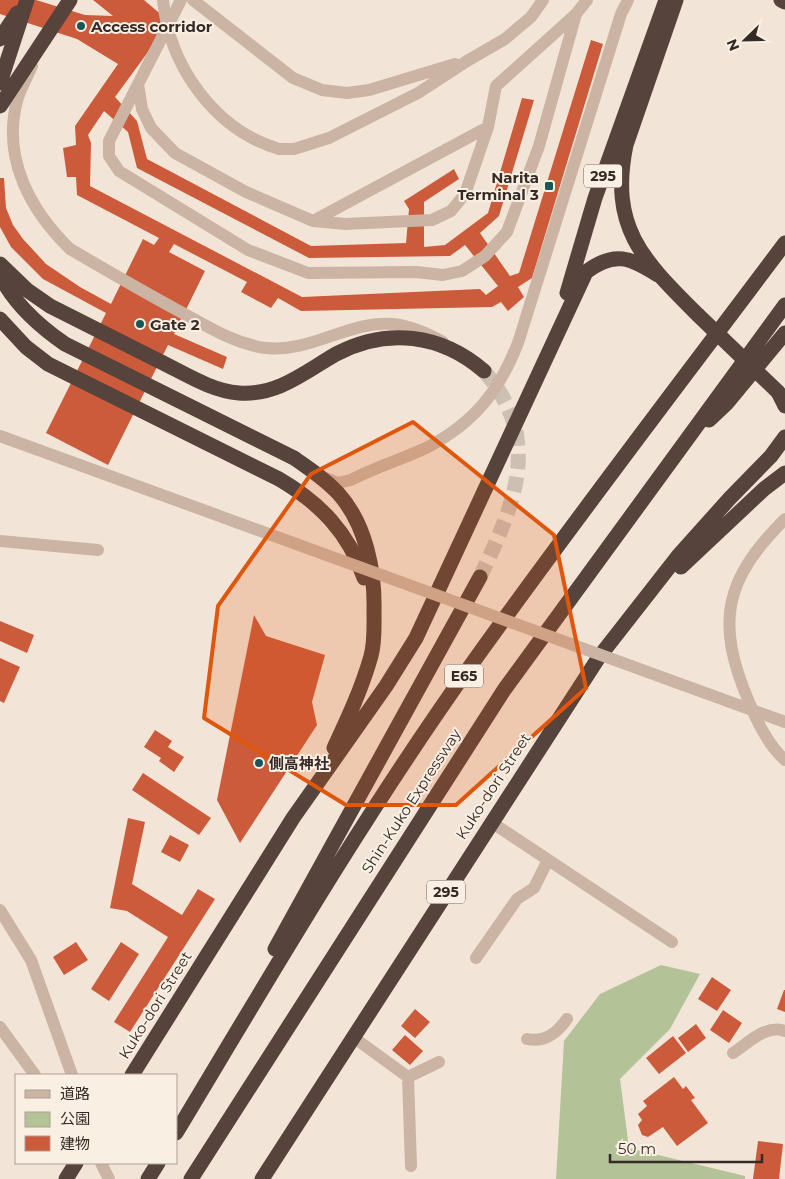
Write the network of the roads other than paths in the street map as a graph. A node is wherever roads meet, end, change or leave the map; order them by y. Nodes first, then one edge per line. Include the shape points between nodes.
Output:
1 (26, 0) edge
2 (70, 0) edge
3 (163, 0) edge
4 (181, 0) edge
5 (193, 0) edge
6 (543, 0) edge
7 (587, 0) edge
8 (628, 0) edge
9 (666, 0) edge
10 (676, 0) edge
11 (781, 0) edge
12 (785, 2) edge
13 (576, 14) junction
14 (45, 37) junction
15 (0, 39) edge
16 (467, 60) junction
17 (0, 82) edge
18 (138, 84) junction
19 (0, 106) edge
20 (488, 127) junction
21 (313, 221) junction
22 (785, 243) edge
23 (0, 264) edge
24 (0, 275) edge
25 (658, 275) junction
26 (785, 305) edge
27 (0, 320) edge
28 (785, 333) edge
29 (456, 350) junction
30 (547, 354) junction
31 (484, 371) tunnel mouth
32 (782, 393) edge
33 (785, 406) edge
34 (0, 436) edge
35 (785, 437) edge
36 (676, 453) junction
37 (785, 473) edge
38 (320, 476) junction
39 (785, 519) edge
40 (0, 541) edge
41 (98, 550) dead end
42 (480, 577) tunnel mouth
43 (636, 610) junction
44 (374, 626) junction
45 (785, 722) edge
46 (785, 760) edge
47 (292, 818) junction
48 (491, 822) junction
49 (548, 860) junction
50 (0, 910) edge
51 (672, 942) dead end
52 (476, 958) dead end
53 (567, 1019) dead end
54 (0, 1027) edge
55 (785, 1031) edge
56 (353, 1037) junction
57 (527, 1039) dead end
58 (733, 1052) dead end
59 (439, 1062) dead end
60 (35, 1074) edge
61 (72, 1074) edge
62 (133, 1074) edge
63 (408, 1077) junction
64 (178, 1128) edge
65 (178, 1129) edge
66 (75, 1164) edge
67 (157, 1164) edge
68 (411, 1166) dead end
69 (66, 1179) edge
70 (148, 1179) edge
71 (191, 1179) edge
72 (262, 1179) edge

1 - 15 highway
1 - 17 highway
2 - 14 highway
3 - 16 street, bridge via 170,36 194,86 218,114 245,135 279,149 294,149 329,138 418,93
4 - 18 street
5 - 16 street via 293,78 322,90 347,93 369,90
6 - 16 street via 531,18 505,39
7 - 13 street
8 - 38 street via 506,374 470,419 429,446 352,480 338,483
9 - 30 highway, 295 via 595,198
10 - 25 highway, 295 via 626,145 621,170 620,196 626,221 638,248
11 - 12 highway
13 - 18 street via 538,146 507,232 485,256 462,271 443,275 416,272 308,273 248,250 119,171 110,156 109,141
13 - 20 street via 496,86
14 - 19 highway
14 - 29 street via 17,100 12,127 14,155 35,207 50,229 70,249 219,333 252,345 269,348 302,346 360,329 391,324 424,332
18 - 21 street via 142,108 151,128 175,153 246,192
20 - 21 street
20 - 21 street via 465,194 451,211 432,220 345,224
22 - 65 highway, E65 via 471,666 311,908
23 - 29 highway via 27,290 50,306 200,382 238,393 256,393 294,381 355,346 390,337 423,339
24 - 38 highway via 41,328 65,344 294,458
25 - 30 highway, 295 via 624,258 598,263 586,272
25 - 32 highway, 295, bridge
26 - 36 highway, E65
27 - 44 highway via 48,364 279,479 316,504 339,528 353,551 370,597
28 - 36 highway via 727,403
29 - 31 highway
30 - 47 highway, Kuko-dori Street / 295 via 416,638 386,686
32 - 33 highway, 295
34 - 45 street, bridge
35 - 43 highway, Kuko-dori Street / 295 via 678,556
36 - 71 highway, Shin-Kuko Expressway / E65 via 504,690
37 - 43 highway, 295
38 - 44 highway via 340,495 363,538 371,563
39 - 46 street via 746,564 728,620 729,644 743,688 758,724
40 - 41 street
42 - 64 highway
43 - 48 highway, Kuko-dori Street / 295 via 598,657
44 - 47 highway via 372,654 362,684 331,753
47 - 62 highway, Kuko-dori Street / 295
48 - 49 street
48 - 56 highway, Kuko-dori Street / 295
49 - 51 street
49 - 52 street via 534,888 517,899
50 - 61 street via 31,960
53 - 57 street via 557,1033 536,1041
54 - 60 street
55 - 58 street via 768,1029
56 - 63 street
56 - 72 highway, Kuko-dori Street / 295
59 - 63 street
63 - 68 street
66 - 69 highway
67 - 70 highway

